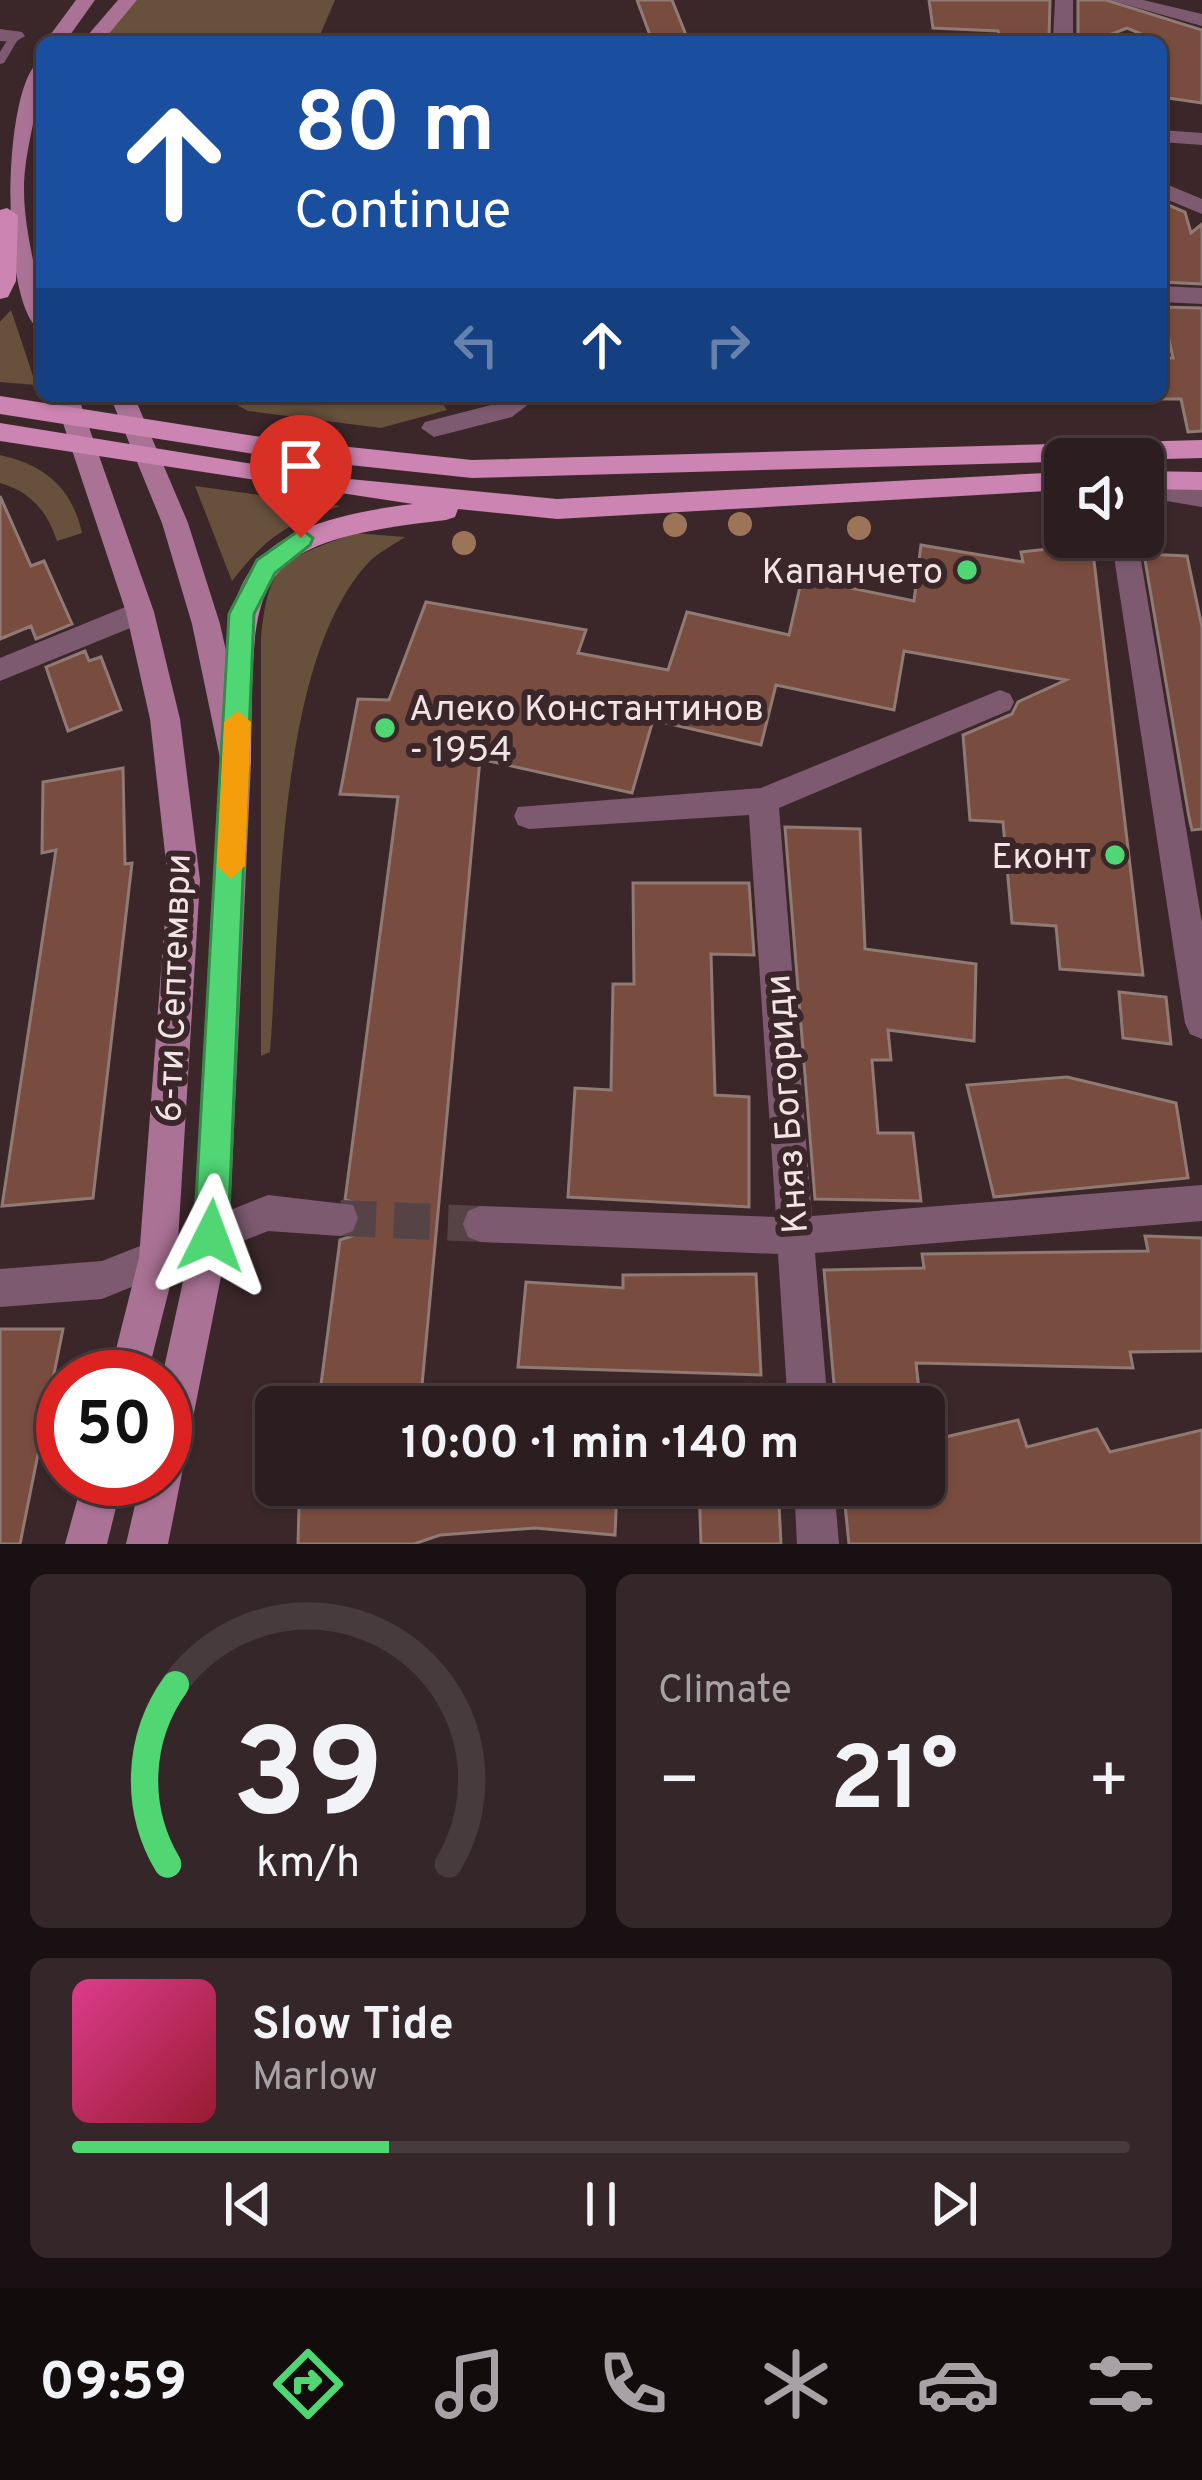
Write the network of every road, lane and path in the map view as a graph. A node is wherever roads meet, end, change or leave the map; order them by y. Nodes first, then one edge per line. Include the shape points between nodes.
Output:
1 (86, 0) edge
2 (128, 0) edge
3 (1064, 0) edge
4 (1119, 0) edge
5 (1202, 20) edge
6 (8, 35) edge
7 (60, 36) edge
8 (98, 36) edge
9 (1063, 36) edge
10 (0, 61) edge
11 (36, 80) edge
12 (1167, 136) edge
13 (1202, 139) edge
14 (1167, 192) edge
15 (1202, 208) edge
16 (7, 215) junction
17 (0, 292) edge
18 (1167, 293) edge
19 (1202, 296) edge
20 (36, 304) edge
21 (124, 402) edge
22 (518, 402) edge
23 (0, 405) edge
24 (69, 405) edge
25 (131, 423) junction
26 (434, 428) dead end
27 (0, 432) edge
28 (185, 432) junction
29 (83, 445) junction
30 (1202, 448) edge
31 (149, 458) junction
32 (186, 463) junction
33 (1202, 481) edge
34 (1044, 482) edge
35 (1164, 483) edge
36 (1164, 488) edge
37 (1202, 496) edge
38 (557, 509) junction
39 (1127, 558) edge
40 (140, 612) junction
41 (0, 670) edge
42 (1000, 703) dead end
43 (236, 763) junction
44 (763, 801) junction
45 (529, 816) dead end
46 (1198, 960) edge
47 (1202, 1024) edge
48 (1202, 1203) edge
49 (340, 1218) tunnel mouth
50 (481, 1224) tunnel mouth
51 (211, 1236) junction
52 (795, 1236) junction
53 (158, 1258) junction
54 (0, 1288) edge
55 (135, 1350) edge
56 (187, 1350) edge
57 (806, 1386) edge
58 (96, 1506) edge
59 (155, 1506) edge
60 (815, 1506) edge
61 (86, 1544) edge
62 (147, 1544) edge
63 (818, 1544) edge

1 - 7 main road
2 - 8 main road
3 - 9 street
4 - 5 street
6 - 10 lane
11 - 16 main road via 8,170
12 - 13 street
14 - 15 street
16 - 17 main road
16 - 20 main road
18 - 19 street
21 - 25 main road, 6-ти Септември
22 - 26 street
23 - 24 main road
24 - 25 main road
24 - 29 main road, 6-ти Септември
25 - 28 main road
25 - 31 main road, 6-ти Септември
27 - 29 main road
28 - 30 main road via 472,470
28 - 32 main road via 163,442
29 - 31 main road
29 - 40 main road, 6-ти Септември
31 - 32 main road
31 - 43 main road, 6-ти Септември via 206,624
32 - 38 main road
33 - 35 main road
34 - 38 main road
36 - 37 street
38 - 43 main road via 454,509 350,521 301,538 266,566 242,614
39 - 46 street
40 - 41 street
40 - 53 main road, 6-ти Септември via 165,719 184,880
42 - 44 street
43 - 51 main road, 6-ти Септември
44 - 45 street
44 - 52 street, Княз Богориди
46 - 47 street
48 - 52 street
49 - 51 street via 268,1213
50 - 52 street
51 - 56 main road, 6-ти Септември
52 - 57 street, Княз Богориди
53 - 54 street via 102,1280
53 - 55 main road, 6-ти Септември
58 - 61 main road
59 - 62 main road
60 - 63 street

